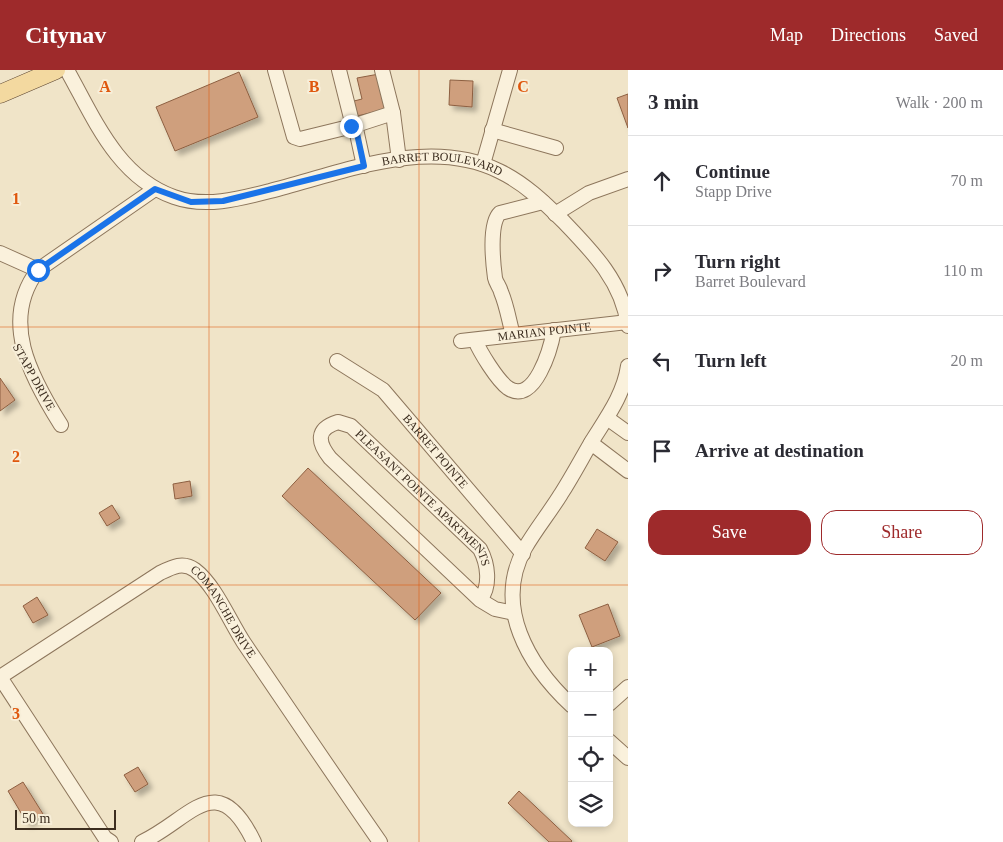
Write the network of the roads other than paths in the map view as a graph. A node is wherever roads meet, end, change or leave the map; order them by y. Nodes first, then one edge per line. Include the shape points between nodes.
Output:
1 (56, 70) edge
2 (67, 70) edge
3 (275, 70) edge
4 (339, 70) edge
5 (382, 70) edge
6 (510, 70) edge
7 (0, 94) edge
8 (393, 113) junction
9 (354, 126) junction
10 (492, 130) junction
11 (556, 148) dead end
12 (399, 160) junction
13 (483, 164) junction
14 (364, 166) junction
15 (628, 179) edge
16 (155, 189) junction
17 (543, 202) junction
18 (555, 214) junction
19 (0, 253) edge
20 (38, 270) junction
21 (628, 322) edge
22 (628, 326) edge
23 (554, 330) junction
24 (513, 335) junction
25 (337, 361) dead end
26 (628, 366) edge
27 (607, 418) junction
28 (61, 425) dead end
29 (628, 433) edge
30 (591, 443) junction
31 (628, 471) edge
32 (523, 554) junction
33 (480, 600) junction
34 (514, 613) junction
35 (0, 677) edge
36 (628, 687) edge
37 (613, 700) edge
38 (568, 702) edge
39 (613, 745) edge
40 (628, 758) edge
41 (111, 842) edge
42 (142, 842) edge
43 (254, 842) edge
44 (380, 842) edge

1 - 7 main road
2 - 16 street, BARRET BOULEVARD via 112,150 135,175
3 - 9 street via 294,137 300,139
4 - 9 street
5 - 8 street
6 - 10 street
8 - 9 street
8 - 12 street
9 - 14 street
10 - 11 street
10 - 13 street
12 - 13 street, BARRET BOULEVARD via 436,157
12 - 14 street, BARRET BOULEVARD
13 - 17 street, BARRET BOULEVARD via 511,178
14 - 16 street, BARRET BOULEVARD via 223,201 191,202
15 - 18 street via 589,193
16 - 20 street, STAPP DRIVE
17 - 18 street, BARRET BOULEVARD
17 - 24 street via 500,213 496,217 493,260
18 - 21 street, BARRET BOULEVARD via 602,264 618,291
19 - 20 street
20 - 28 street, STAPP DRIVE via 16,295 10,327 21,360
21 - 22 street, BARRET BOULEVARD
21 - 23 street, MARIAN POINTE
23 - 24 street, MARIAN POINTE
23 - 24 street, MARIAN POINTE via 552,344 535,383 526,390 518,391 508,388 468,340
25 - 32 street, BARRET POINTE via 383,390
26 - 27 street via 622,390
27 - 29 street
27 - 30 street
30 - 31 street
30 - 32 street
32 - 34 street via 514,580
33 - 33 street, PLEASANT POINTE APARTMENTS via 485,594 487,570 486,559 480,549 351,426 338,422 326,429 321,445 330,458
33 - 34 street, PLEASANT POINTE APARTMENTS via 495,609
34 - 38 street via 521,640 535,665
35 - 41 street
35 - 44 street, COMANCHE DRIVE via 160,573 173,566 193,569 207,583 242,640
36 - 37 street
39 - 40 street
42 - 43 street via 186,813 212,803 228,806 237,812

